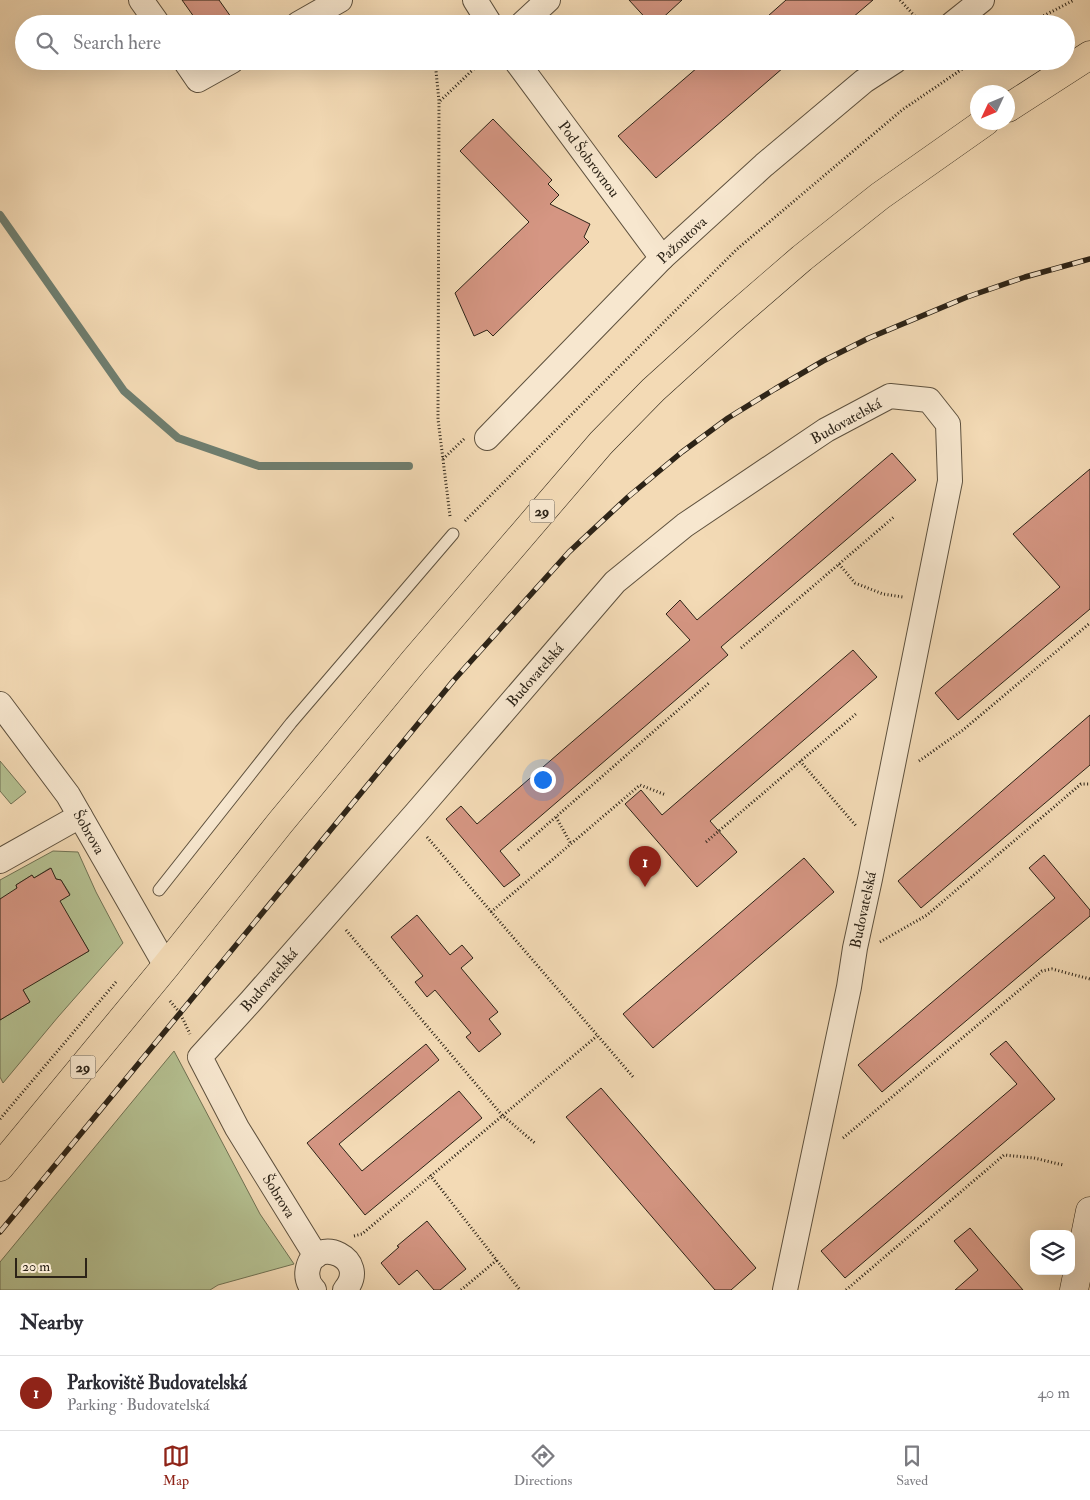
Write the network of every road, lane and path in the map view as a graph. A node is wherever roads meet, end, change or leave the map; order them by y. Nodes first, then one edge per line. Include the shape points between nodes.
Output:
1 (141, 0) edge
2 (340, 0) edge
3 (475, 0) edge
4 (548, 0) edge
5 (900, 0) edge
6 (982, 0) edge
7 (1074, 0) edge
8 (152, 15) edge
9 (314, 15) edge
10 (484, 15) edge
11 (532, 15) edge
12 (914, 15) edge
13 (963, 15) edge
14 (1045, 15) edge
15 (1090, 55) edge
16 (1075, 65) edge
17 (191, 70) edge
18 (216, 70) edge
19 (436, 70) edge
20 (473, 70) edge
21 (523, 70) edge
22 (881, 70) edge
23 (1067, 70) edge
24 (960, 71) edge
25 (439, 102) junction
26 (1015, 103) edge
27 (974, 130) edge
28 (662, 258) junction
29 (487, 438) dead end
30 (895, 516) dead end
31 (453, 534) junction
32 (839, 564) junction
33 (928, 590) junction
34 (1090, 623) edge
35 (741, 648) dead end
36 (709, 683) dead end
37 (0, 704) edge
38 (857, 713) dead end
39 (800, 762) junction
40 (891, 773) junction
41 (1090, 784) edge
42 (666, 795) dead end
43 (80, 816) junction
44 (556, 817) junction
45 (411, 818) junction
46 (861, 832) dead end
47 (706, 842) dead end
48 (571, 844) junction
49 (518, 850) dead end
50 (0, 861) edge
51 (159, 890) dead end
52 (330, 911) junction
53 (491, 912) junction
54 (855, 948) junction
55 (166, 966) junction
56 (1090, 979) edge
57 (118, 980) dead end
58 (167, 997) dead end
59 (597, 1036) junction
60 (200, 1057) junction
61 (634, 1078) dead end
62 (502, 1116) junction
63 (0, 1119) edge
64 (842, 1139) dead end
65 (536, 1144) dead end
66 (1063, 1165) dead end
67 (0, 1167) edge
68 (430, 1175) junction
69 (1090, 1210) edge
70 (362, 1234) dead end
71 (316, 1256) junction
72 (497, 1260) junction
73 (314, 1290) edge
74 (346, 1290) edge
75 (461, 1290) edge
76 (520, 1290) edge
77 (784, 1290) edge
78 (846, 1290) edge
79 (1074, 1290) edge

1 - 8 street
2 - 9 street
3 - 10 street
4 - 11 street
5 - 12 path
6 - 13 street
7 - 14 path
15 - 16 main road
17 - 18 street via 198,80
19 - 25 path
20 - 25 path
21 - 28 street, Pod Šobrovnou
22 - 28 street, Pažoutova via 764,165
23 - 26 main road
24 - 31 path via 902,110 736,250
25 - 31 path via 438,419
27 - 55 main road, 29 via 880,196 802,258 653,390 601,443 402,676
28 - 29 street, Pažoutova
30 - 32 path
31 - 51 lane via 291,723
32 - 33 path via 855,583 883,594
32 - 35 path
33 - 40 street, Budovatelská
33 - 45 street, Budovatelská via 950,482 948,424 929,400 890,396 826,430 685,525 615,582
34 - 40 path via 963,730 900,774
36 - 44 path
37 - 43 street, Šobrova
38 - 39 path
39 - 46 path
39 - 47 path
40 - 54 street, Budovatelská
41 - 54 path via 1081,784 927,916 866,950
42 - 48 path via 640,785
43 - 50 street
43 - 55 street, Šobrova
44 - 48 path
44 - 49 path
45 - 52 street, Budovatelská
45 - 53 path
48 - 53 path
52 - 60 street, Budovatelská
52 - 62 path
53 - 59 path
54 - 77 street, Budovatelská
55 - 67 main road, 29
56 - 64 path via 1052,969 1042,971
57 - 63 path
58 - 60 path via 180,1013
59 - 61 path
59 - 62 path
60 - 71 street, Šobrova via 237,1128
62 - 65 path
62 - 68 path
66 - 78 path via 1004,1155
68 - 70 path
68 - 72 path
69 - 79 street
71 - 73 street via 307,1271 307,1279
71 - 74 street via 333,1252 346,1258 352,1271
72 - 75 path
72 - 76 path

